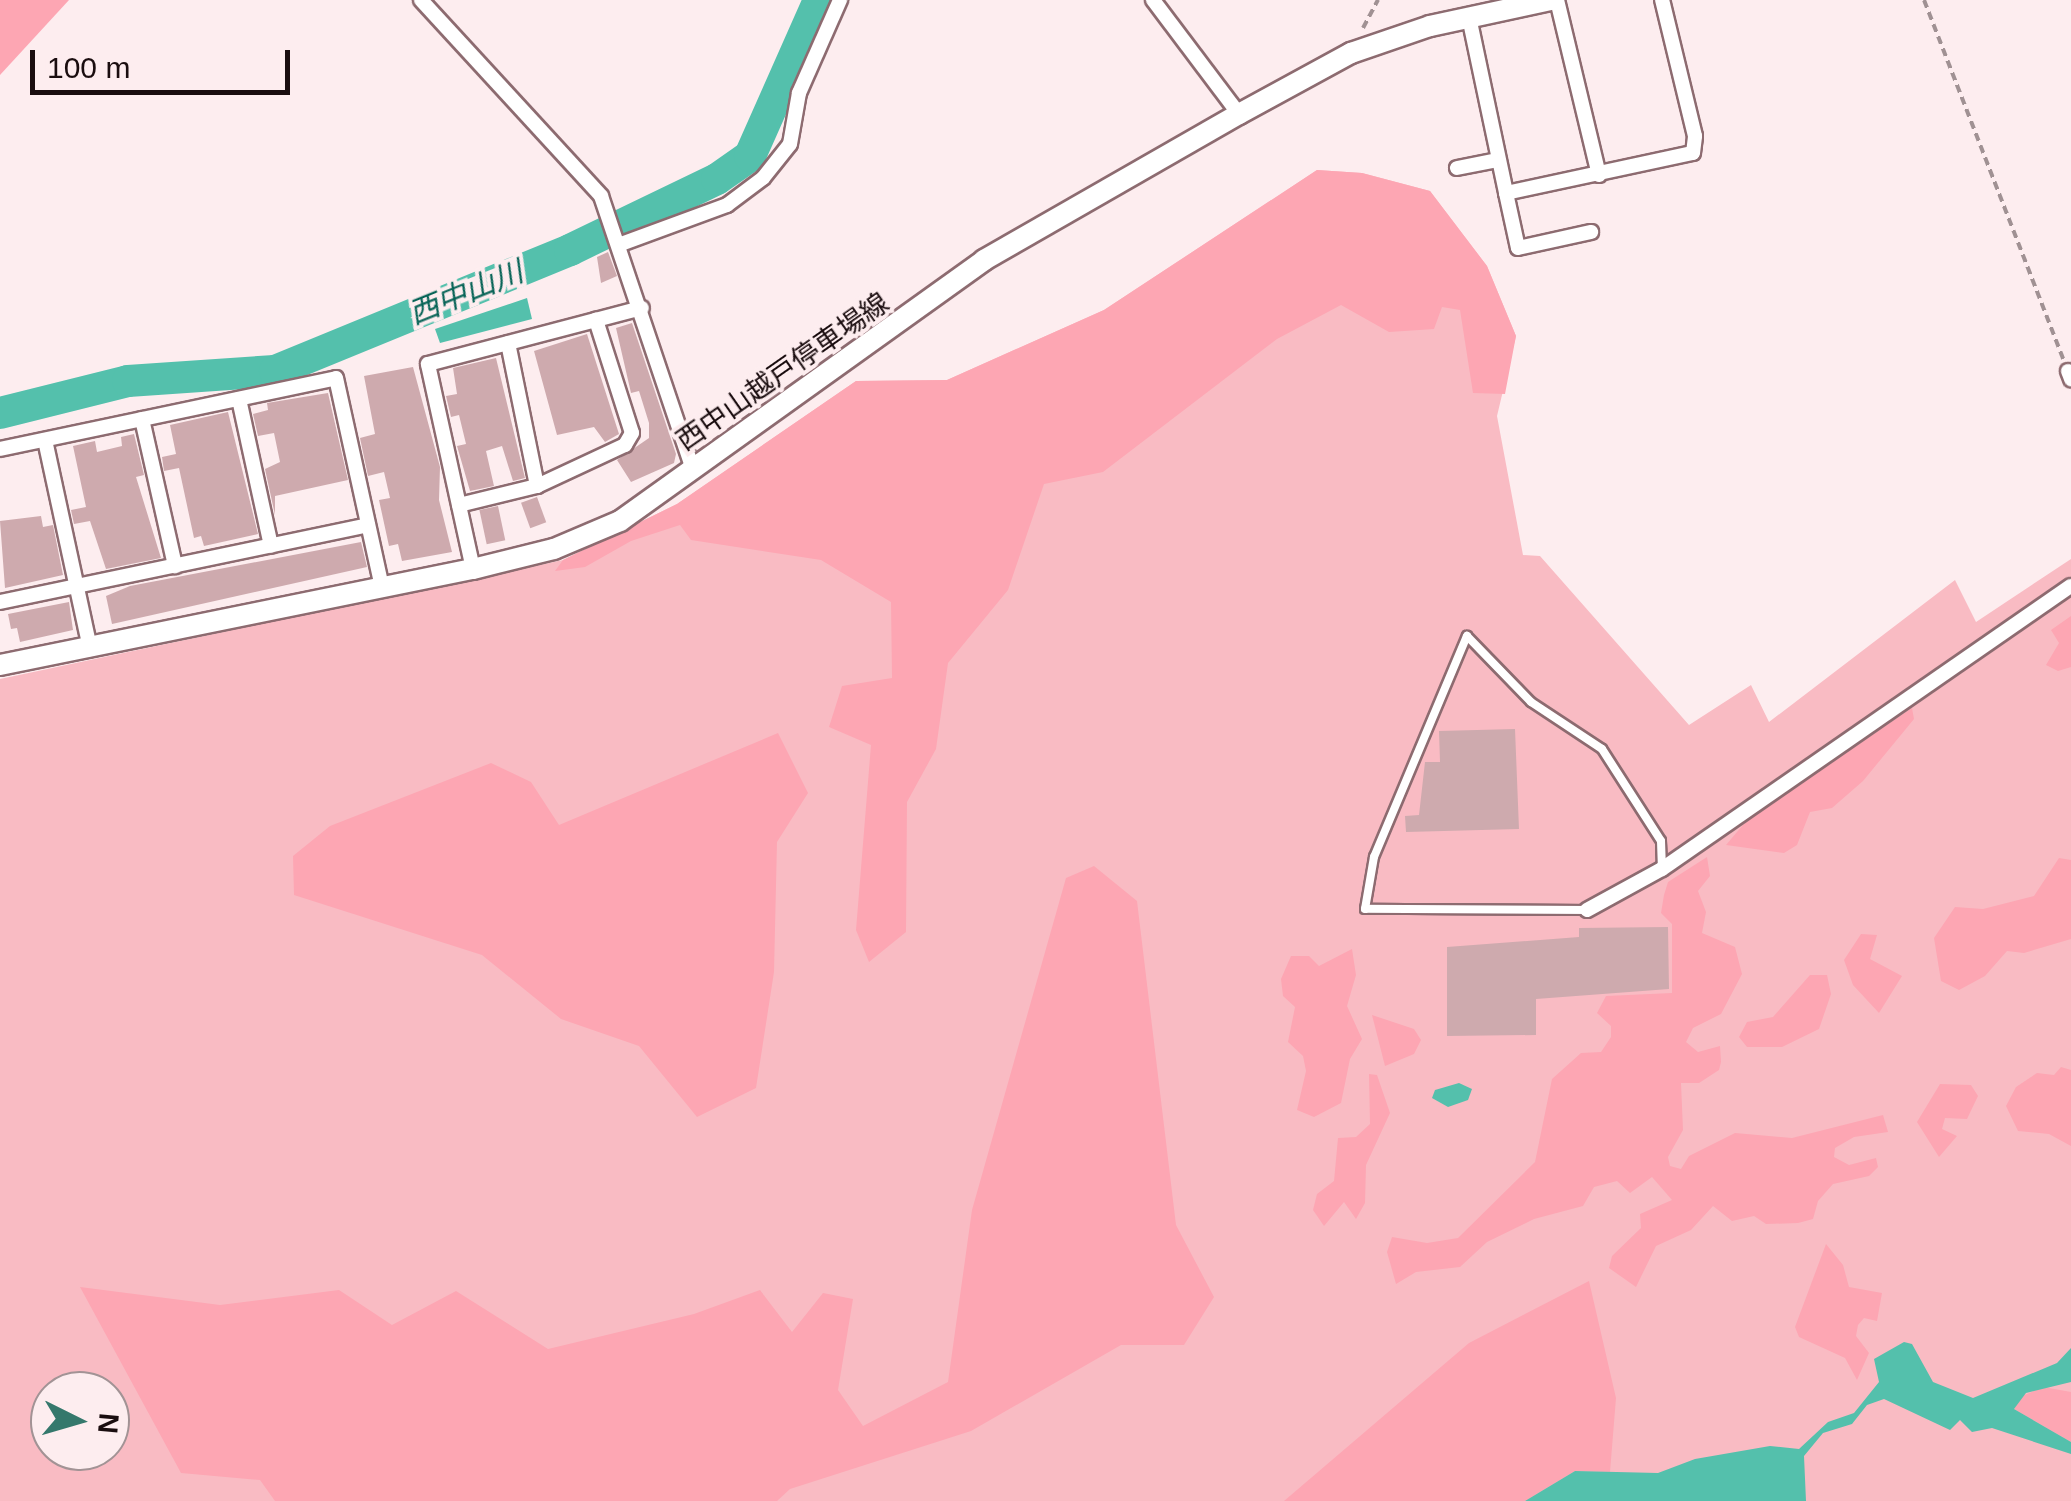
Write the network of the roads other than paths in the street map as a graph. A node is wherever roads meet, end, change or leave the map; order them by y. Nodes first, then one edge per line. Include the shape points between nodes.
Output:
1 (421, 0) edge
2 (840, 0) edge
3 (1153, 0) edge
4 (1553, 0) edge
5 (1662, 0) edge
6 (1470, 17) junction
7 (1239, 114) junction
8 (1498, 160) junction
9 (1457, 168) dead end
10 (1599, 175) junction
11 (1506, 194) junction
12 (1591, 232) dead end
13 (620, 242) junction
14 (642, 308) junction
15 (596, 320) junction
16 (508, 343) junction
17 (238, 399) junction
18 (142, 419) junction
19 (44, 440) junction
20 (0, 449) edge
21 (693, 470) junction
22 (537, 486) junction
23 (458, 505) junction
24 (368, 525) junction
25 (271, 546) junction
26 (174, 566) junction
27 (473, 569) junction
28 (77, 586) junction
29 (2071, 586) edge
30 (382, 588) junction
31 (0, 602) edge
32 (90, 649) junction
33 (0, 665) edge
34 (1662, 869) junction
35 (1587, 910) joint

1 - 13 street via 605,204
2 - 13 street via 799,93 790,144 763,178 727,205
3 - 7 street
4 - 6 main road, 西中山越戸停車場線
4 - 10 street
5 - 10 street via 1695,136 1693,153
6 - 7 main road, 西中山越戸停車場線 via 1368,47
6 - 8 street
7 - 21 main road, 西中山越戸停車場線 via 984,260
8 - 9 street
8 - 11 street
10 - 11 street
11 - 12 street via 1518,248
13 - 14 street
14 - 15 street
14 - 21 street
15 - 16 street
15 - 22 street via 632,433 626,445
16 - 22 street
16 - 23 street via 428,364
17 - 18 street
17 - 24 street via 336,378
17 - 25 street
18 - 19 street
18 - 26 street
19 - 20 street
19 - 28 street
21 - 27 main road, 西中山越戸停車場線 via 620,521 554,549
22 - 23 street
23 - 27 street
24 - 25 street
24 - 30 street
25 - 26 street
26 - 28 street
27 - 30 main road, 西中山越戸停車場線
28 - 31 street
28 - 32 street
29 - 34 street
30 - 32 main road, 西中山越戸停車場線
32 - 33 main road, 西中山越戸停車場線
34 - 35 street
34 - 35 lane via 1661,840 1602,749 1531,702 1467,636 1374,858 1365,910

